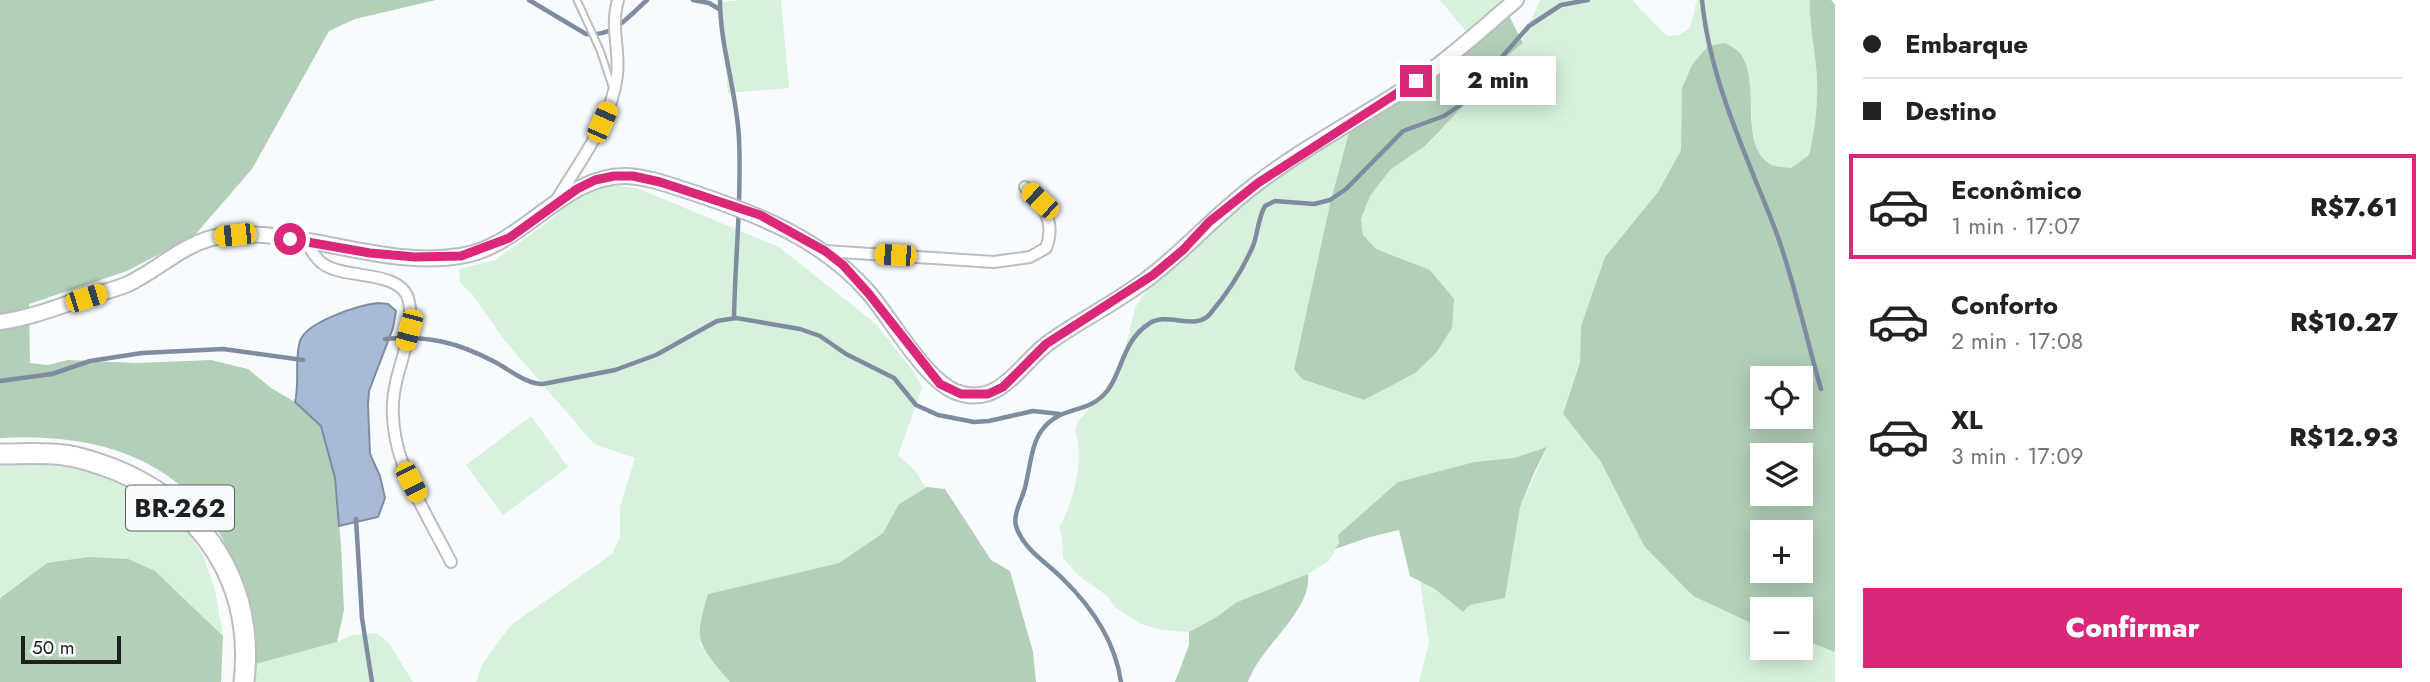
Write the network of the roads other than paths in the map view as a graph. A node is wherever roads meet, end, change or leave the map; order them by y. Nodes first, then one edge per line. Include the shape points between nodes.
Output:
1 (577, 0) edge
2 (618, 0) edge
3 (1516, 0) edge
4 (614, 96) junction
5 (1025, 187) dead end
6 (553, 206) junction
7 (306, 242) junction
8 (825, 251) junction
9 (0, 322) edge
10 (0, 454) edge
11 (451, 562) dead end
12 (244, 682) edge

1 - 4 lane
2 - 4 street
3 - 8 street via 1459,51 1258,183 1153,275 1046,344 1003,387 988,394 961,394 940,384 869,294
4 - 6 street
5 - 8 street via 1040,201 1051,234 1046,248 1030,257 994,262
6 - 7 street via 509,238 461,256 370,253
6 - 8 street via 595,180 633,176 760,215
7 - 9 street via 256,234 215,237 174,254 129,284
7 - 11 street via 322,264 382,279 407,296 409,330 393,395 395,437 400,462
10 - 12 highway, BR-262 via 64,454 103,465 139,480 177,505 226,565 239,600

